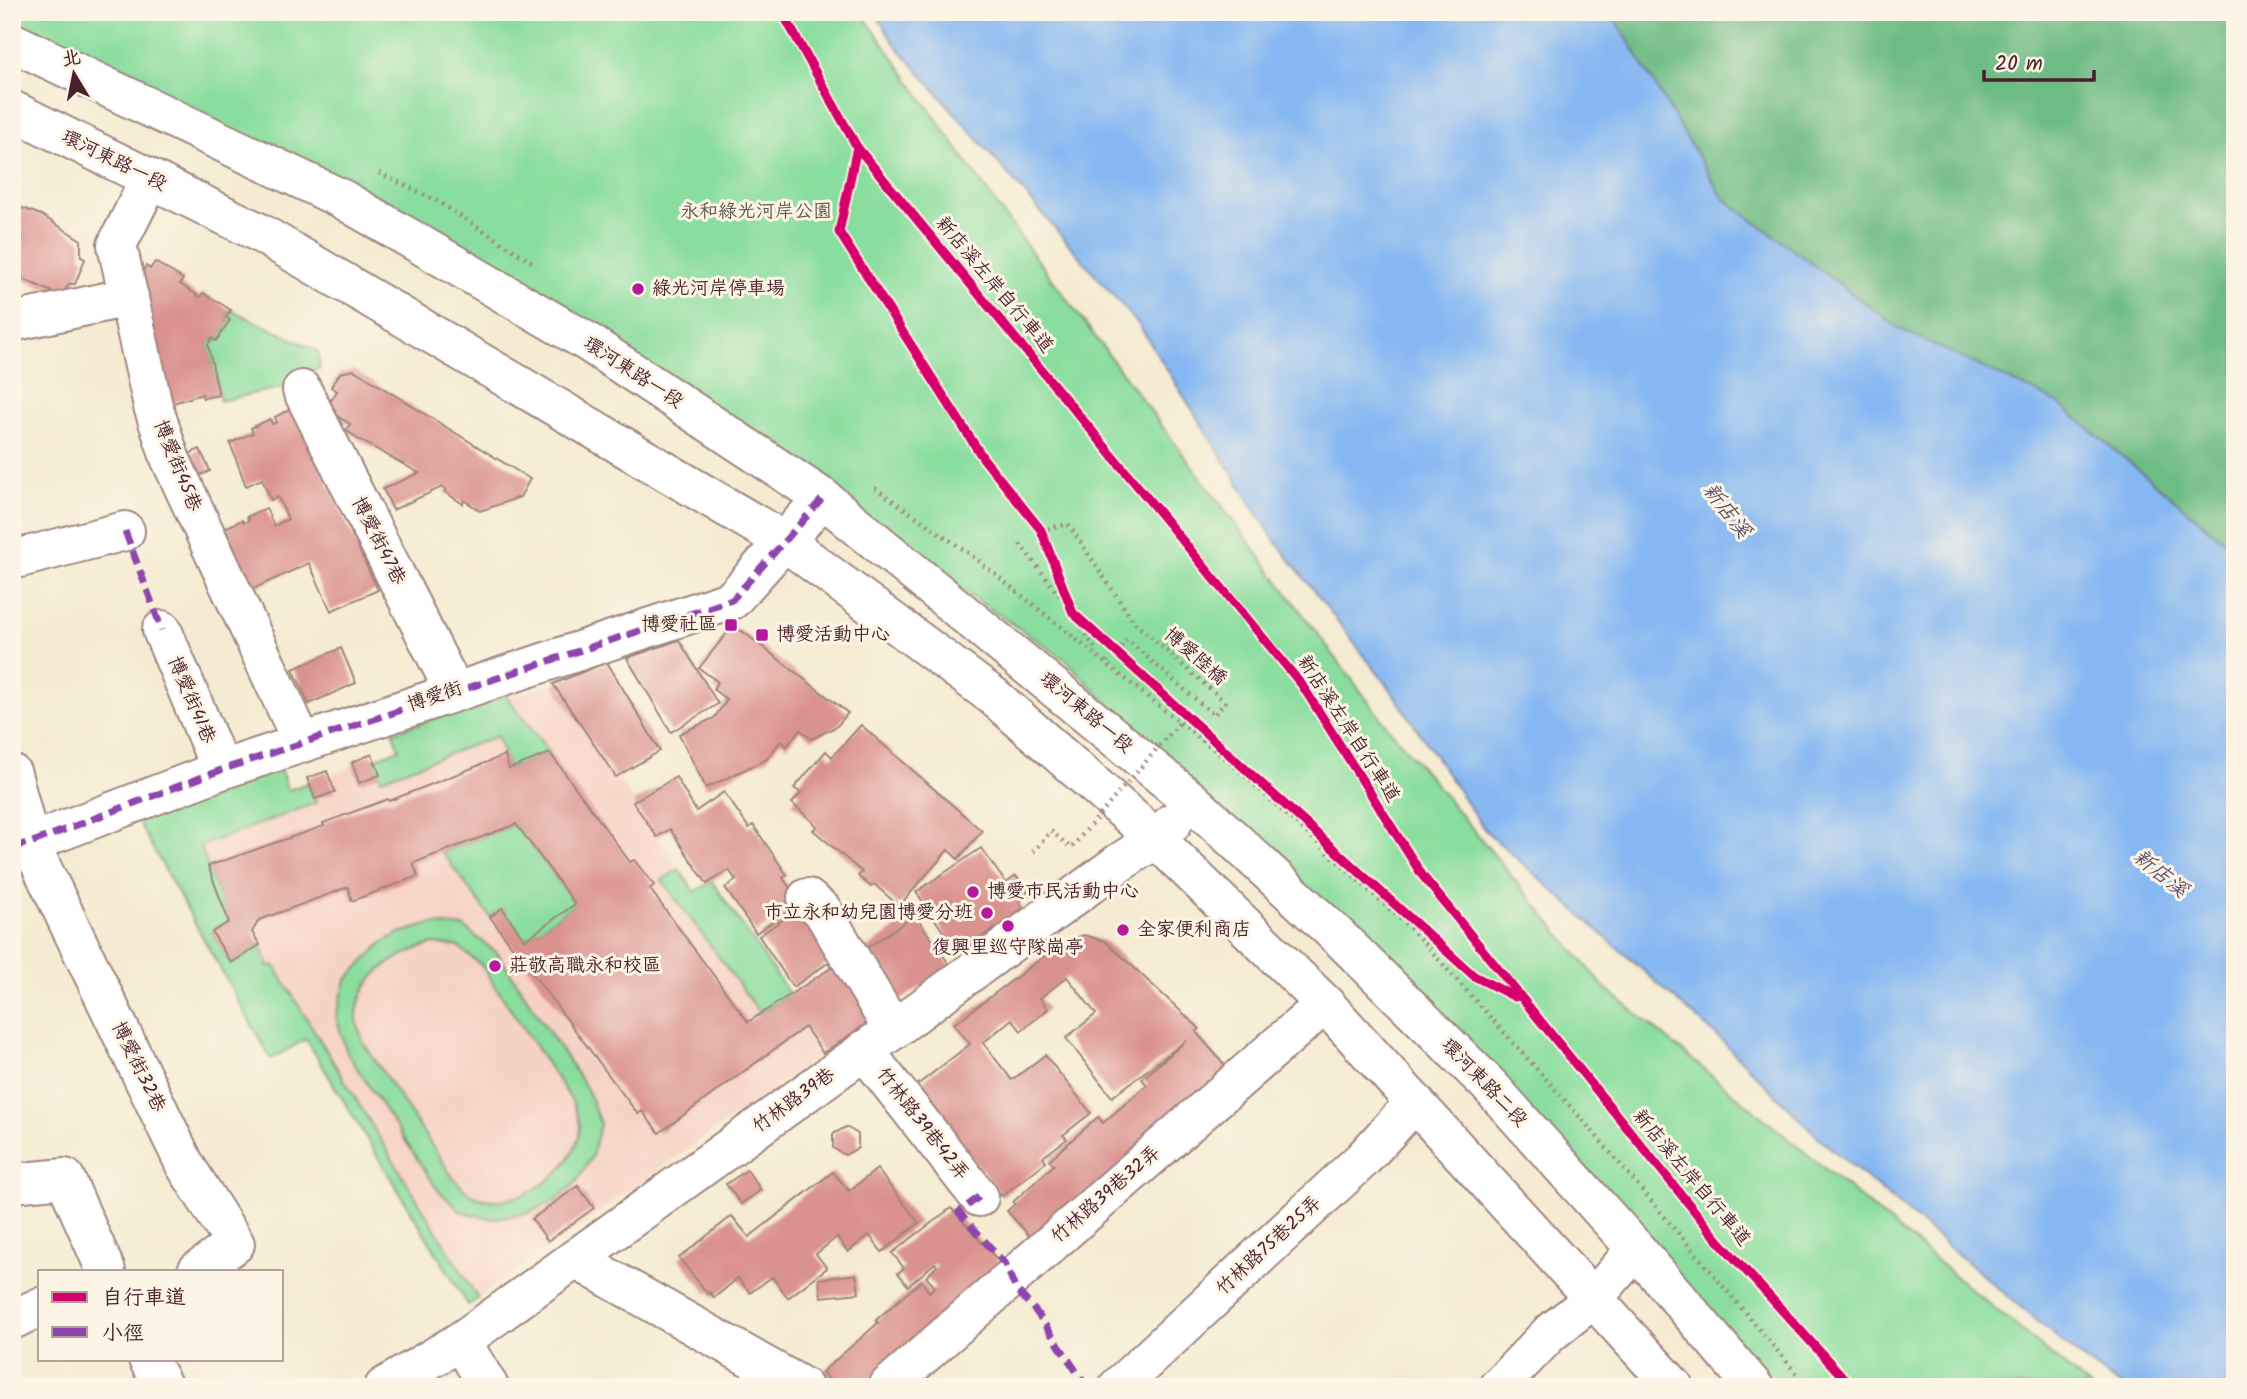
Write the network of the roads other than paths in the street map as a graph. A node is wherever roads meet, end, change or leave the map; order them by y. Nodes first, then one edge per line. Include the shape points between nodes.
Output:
1 (12, 42) edge
2 (12, 110) edge
3 (150, 179) junction
4 (129, 297) junction
5 (12, 322) edge
6 (302, 390) dead end
7 (823, 498) junction
8 (125, 531) dead end
9 (785, 541) junction
10 (12, 560) edge
11 (162, 630) dead end
12 (454, 691) junction
13 (302, 742) junction
14 (221, 770) junction
15 (12, 774) edge
16 (1192, 801) junction
17 (1156, 839) junction
18 (21, 844) edge
19 (807, 898) dead end
20 (1325, 1004) junction
21 (879, 1040) junction
22 (1415, 1102) junction
23 (12, 1183) edge
24 (979, 1197) dead end
25 (1636, 1249) junction
26 (575, 1259) junction
27 (106, 1270) edge
28 (198, 1270) edge
29 (1593, 1298) junction
30 (38, 1308) edge
31 (12, 1320) edge
32 (461, 1341) junction
33 (149, 1360) edge
34 (1660, 1382) edge
35 (163, 1387) edge
36 (384, 1387) edge
37 (489, 1387) edge
38 (803, 1387) edge
39 (887, 1387) edge
40 (1118, 1387) edge
41 (1498, 1387) edge
42 (1754, 1387) edge

1 - 7 street, 環河東路一段 via 342,200 586,341
2 - 3 street, 環河東路一段
3 - 4 street, 博愛街45巷 via 117,245
3 - 9 street, 環河東路一段 via 260,233
4 - 5 street
4 - 13 street, 博愛街45巷 via 153,406 170,458
6 - 12 street, 博愛街47巷
7 - 9 street, 博愛街
7 - 16 street, 環河東路一段
8 - 10 street
9 - 12 street, 博愛街 via 732,600
9 - 17 street, 環河東路一段 via 993,696
11 - 14 street, 博愛街41巷
12 - 13 street, 博愛街
13 - 14 street, 博愛街
14 - 18 street, 博愛街
15 - 18 street
16 - 17 street, 竹林路39巷
16 - 25 street, 環河東路二段 via 1489,1084
17 - 20 street
17 - 21 street, 竹林路39巷
18 - 28 street, 博愛街32巷 via 185,1165 235,1244
19 - 21 street, 竹林路39巷42弄 via 822,910
20 - 22 street
20 - 39 street, 竹林路39巷32弄
21 - 24 street, 竹林路39巷42弄
21 - 26 street, 竹林路39巷
22 - 29 street
22 - 40 street, 竹林路75巷25弄 via 1363,1159
23 - 27 street via 65,1178
25 - 29 street
25 - 42 street, 環河東路二段
26 - 32 street, 竹林路39巷
26 - 38 street
29 - 34 street
29 - 41 street via 1549,1334
30 - 31 street
32 - 36 street, 竹林路39巷
32 - 37 street
33 - 35 street

